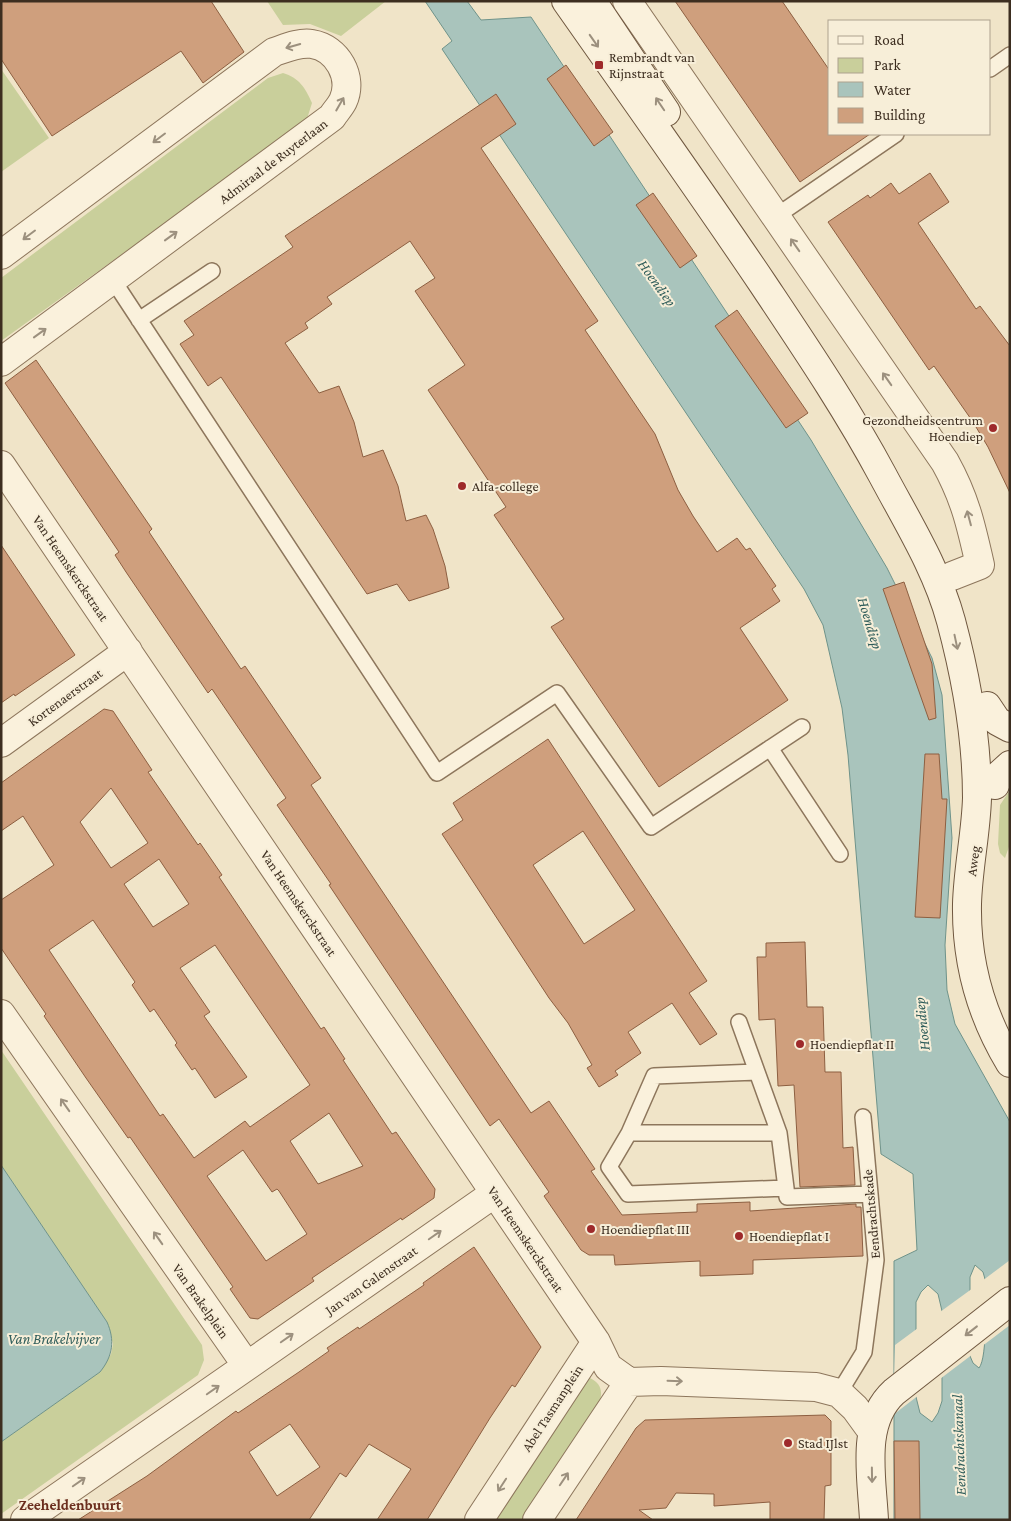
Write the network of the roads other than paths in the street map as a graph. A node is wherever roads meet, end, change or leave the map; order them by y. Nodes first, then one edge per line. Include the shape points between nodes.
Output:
1 (566, 1) edge
2 (592, 1) edge
3 (627, 1) edge
4 (1010, 55) edge
5 (991, 68) edge
6 (895, 135) edge
7 (776, 217) junction
8 (1, 255) edge
9 (212, 270) dead end
10 (112, 280) junction
11 (139, 320) junction
12 (1, 362) edge
13 (1, 465) edge
14 (952, 576) junction
15 (128, 651) junction
16 (988, 706) junction
17 (802, 727) dead end
18 (1010, 728) edge
19 (1, 742) edge
20 (770, 748) junction
21 (994, 773) edge
22 (840, 854) dead end
23 (1, 1014) edge
24 (739, 1022) dead end
25 (1010, 1063) edge
26 (758, 1072) junction
27 (863, 1117) dead end
28 (629, 1132) junction
29 (779, 1133) junction
30 (786, 1188) junction
31 (495, 1193) junction
32 (870, 1194) junction
33 (1010, 1302) edge
34 (596, 1342) junction
35 (247, 1366) junction
36 (630, 1382) junction
37 (839, 1393) junction
38 (871, 1430) junction
39 (25, 1520) edge
40 (479, 1520) edge
41 (537, 1520) edge
42 (874, 1520) edge

1 -> 21 street via 733,240 863,438 937,582 951,620 964,684
14 -> 2 street via 900,471 835,364
3 - 7 street
4 - 5 lane
6 - 7 lane
14 -> 7 street via 980,565 960,490 945,462
10 -> 8 street, Admiraal de Ruyterlaan via 332,117 346,90 346,77 337,58 326,48 312,44 274,52
9 - 11 lane
10 - 11 lane
12 -> 10 street, Admiraal de Ruyterlaan
11 - 20 lane via 437,772 557,693 651,827
13 - 15 street, Van Heemskerckstraat
14 - 16 street via 973,634
15 - 19 street, Kortenaerstraat
15 - 31 street, Van Heemskerckstraat
16 - 18 street via 997,721
16 - 21 street
17 - 20 lane
20 - 22 lane
21 - 25 street, Aweg via 984,891 971,951 980,1003
35 -> 23 street, Van Brakelplein
24 - 26 lane
26 - 28 lane via 654,1076
26 - 29 lane
27 - 32 lane, Eendrachtskade
28 - 29 lane
28 - 30 lane via 608,1168 628,1194
29 - 30 lane
30 - 32 lane via 787,1197
31 - 34 street, Van Heemskerckstraat
35 -> 31 street, Jan van Galenstraat
32 - 37 lane, Eendrachtskade via 876,1260 864,1352
33 -> 38 street via 894,1392 880,1406
34 - 36 street via 608,1366
34 -> 40 street, Abel Tasmanplein
39 -> 35 street
36 -> 37 street via 816,1387
41 -> 36 street
37 - 38 street
38 -> 42 street

